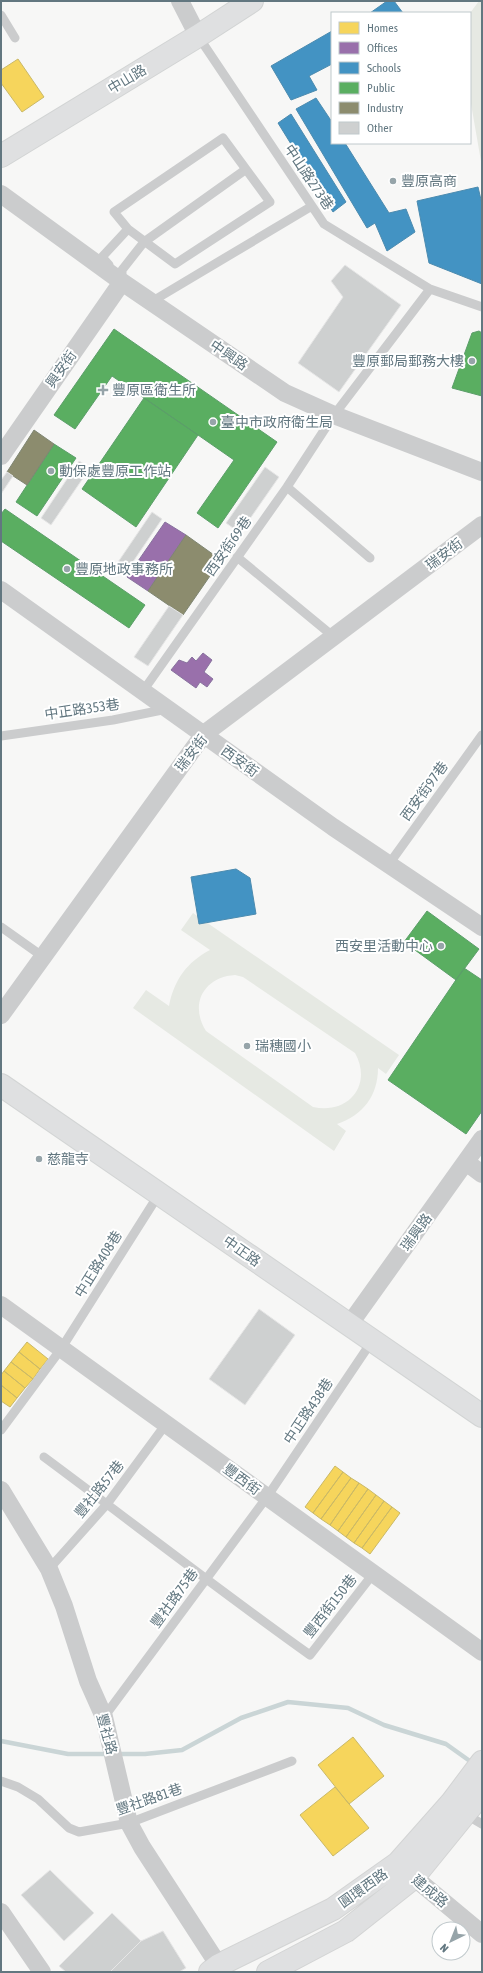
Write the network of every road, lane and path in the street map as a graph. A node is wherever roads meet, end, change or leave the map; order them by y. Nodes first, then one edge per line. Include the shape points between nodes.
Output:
1 (180, 1) edge
2 (252, 1) edge
3 (1, 15) edge
4 (198, 36) junction
5 (15, 38) dead end
6 (1, 156) edge
7 (245, 170) junction
8 (1, 194) edge
9 (312, 206) junction
10 (128, 229) junction
11 (144, 242) junction
12 (122, 282) junction
13 (430, 289) junction
14 (151, 302) junction
15 (482, 307) edge
16 (334, 415) junction
17 (1, 456) edge
18 (482, 472) edge
19 (287, 487) junction
20 (482, 525) edge
21 (237, 557) junction
22 (370, 558) dead end
23 (1, 590) edge
24 (334, 637) junction
25 (144, 691) junction
26 (167, 709) junction
27 (204, 734) junction
28 (482, 735) edge
29 (1, 736) edge
30 (389, 864) junction
31 (1, 927) edge
32 (482, 927) edge
33 (42, 956) junction
34 (1, 1015) edge
35 (1, 1085) edge
36 (482, 1139) edge
37 (466, 1162) junction
38 (482, 1174) edge
39 (159, 1194) junction
40 (1, 1305) edge
41 (349, 1325) junction
42 (372, 1341) junction
43 (61, 1348) junction
44 (482, 1416) edge
45 (166, 1424) junction
46 (1, 1430) edge
47 (44, 1457) dead end
48 (1, 1490) edge
49 (267, 1497) junction
50 (107, 1504) junction
51 (49, 1569) junction
52 (373, 1574) junction
53 (205, 1579) junction
54 (482, 1652) edge
55 (104, 1717) junction
56 (292, 1761) dead end
57 (482, 1762) edge
58 (1, 1781) edge
59 (482, 1793) edge
60 (474, 1819) edge
61 (129, 1823) junction
62 (406, 1871) junction
63 (1, 1912) edge
64 (482, 1934) edge
65 (217, 1970) edge
66 (278, 1970) edge
67 (42, 1972) edge

1 - 4 street
2 - 4 street, 中山路
3 - 5 lane
4 - 6 street, 中山路
4 - 9 lane, 中山路273巷
7 - 10 lane via 223,138 114,212
7 - 11 lane
7 - 11 lane via 270,202 175,264
8 - 12 street, 中興路
9 - 13 lane, 中山路273巷 via 324,224
9 - 14 lane
10 - 11 lane
10 - 12 lane via 102,257
11 - 12 lane via 122,270
12 - 14 street, 中興路
12 - 17 street, 興安街
13 - 15 lane, 中山路273巷
13 - 16 lane, 西安街69巷
14 - 16 street, 中興路 via 285,393
16 - 18 street, 中興路
16 - 19 lane, 西安街69巷
19 - 21 lane, 西安街69巷
19 - 22 lane
20 - 24 street, 瑞安街
21 - 24 lane
21 - 25 lane, 西安街69巷
23 - 25 street, 西安街
24 - 27 street, 瑞安街
25 - 26 street, 西安街
26 - 27 street, 西安街
26 - 29 lane, 中正路353巷 via 113,720
27 - 30 street, 西安街
27 - 33 street, 瑞安街
28 - 30 lane, 西安街97巷
30 - 32 street, 西安街
31 - 33 lane
33 - 34 street, 瑞安街
35 - 39 street, 中正路
36 - 37 street, 瑞興路
37 - 38 street
37 - 41 street, 瑞興路
39 - 41 street, 中正路
39 - 43 lane, 中正路408巷
40 - 43 street, 豐西街
41 - 42 street, 中正路
42 - 44 street, 中正路
42 - 49 lane, 中正路438巷
43 - 45 street, 豐西街
43 - 46 lane, 中正路408巷
45 - 49 street, 豐西街
45 - 50 lane, 豐社路57巷
47 - 50 lane
48 - 51 street, 豐社路
49 - 52 street, 豐西街
49 - 53 lane, 豐社路75巷
50 - 51 lane, 豐社路57巷
50 - 53 lane
51 - 55 street, 豐社路 via 88,1681
52 - 53 lane, 豐西街150巷 via 310,1655
52 - 54 street, 豐西街
53 - 55 lane, 豐社路75巷
55 - 61 street, 豐社路
56 - 61 lane, 豐社路81巷
57 - 62 street, 圓環西路
58 - 61 lane, 豐社路81巷 via 18,1787 38,1799 69,1828 79,1832
59 - 60 street, 圓環西路
60 - 62 street, 圓環西路
61 - 65 street, 豐社路
62 - 64 street, 建成路
62 - 65 street, 圓環西路
62 - 66 street, 圓環西路 via 346,1931
63 - 67 street

